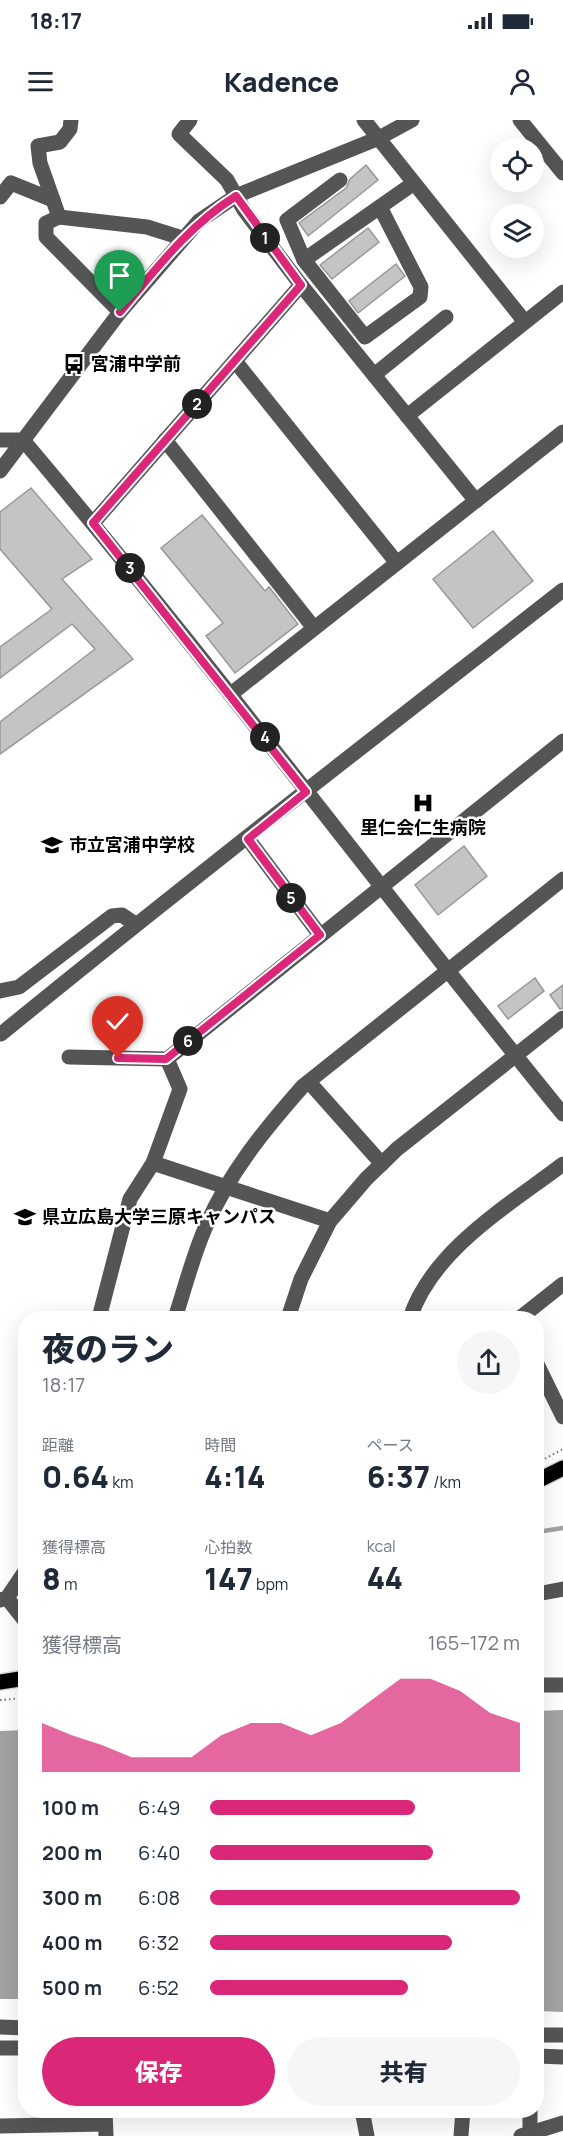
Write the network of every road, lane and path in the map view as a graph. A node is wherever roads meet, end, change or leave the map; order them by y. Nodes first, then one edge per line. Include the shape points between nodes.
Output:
1 (71, 120) edge
2 (190, 120) edge
3 (364, 120) edge
4 (412, 120) edge
5 (520, 120) edge
6 (379, 138) junction
7 (560, 163) edge
8 (340, 180) dead end
9 (414, 183) junction
10 (0, 196) edge
11 (236, 196) junction
12 (53, 200) junction
13 (380, 207) junction
14 (59, 218) junction
15 (182, 238) junction
16 (304, 260) junction
17 (301, 285) junction
18 (563, 292) edge
19 (120, 312) junction
20 (446, 317) dead end
21 (525, 322) junction
22 (235, 361) junction
23 (374, 375) junction
24 (407, 416) junction
25 (563, 432) edge
26 (0, 440) edge
27 (23, 440) junction
28 (165, 440) junction
29 (0, 471) edge
30 (476, 501) junction
31 (93, 523) junction
32 (397, 563) junction
33 (563, 590) edge
34 (315, 628) junction
35 (231, 694) junction
36 (563, 741) edge
37 (306, 792) junction
38 (248, 839) junction
39 (563, 879) edge
40 (380, 887) junction
41 (135, 924) junction
42 (320, 935) junction
43 (448, 971) junction
44 (0, 991) edge
45 (563, 1018) edge
46 (1, 1034) edge
47 (516, 1056) junction
48 (69, 1057) dead end
49 (166, 1059) junction
50 (309, 1082) junction
51 (563, 1114) edge
52 (153, 1163) junction
53 (381, 1164) junction
54 (563, 1164) edge
55 (226, 1187) junction
56 (330, 1221) junction
57 (563, 1284) edge
58 (101, 1311) edge
59 (177, 1311) edge
60 (290, 1311) edge
61 (413, 1311) edge
62 (529, 1311) edge
63 (544, 1378) edge
64 (563, 1417) edge
65 (563, 1449) edge
66 (544, 1458) edge
67 (563, 1468) edge
68 (544, 1477) edge
69 (18, 1579) edge
70 (563, 1589) edge
71 (544, 1593) edge
72 (3, 1599) edge
73 (18, 1614) edge
74 (18, 1679) edge
75 (0, 1682) edge
76 (544, 1685) edge
77 (563, 1685) edge
78 (18, 1699) edge
79 (0, 1700) edge
80 (0, 2027) edge
81 (18, 2028) edge
82 (544, 2035) edge
83 (563, 2036) edge
84 (0, 2048) edge
85 (18, 2048) edge
86 (544, 2056) edge
87 (563, 2057) edge
88 (363, 2118) edge
89 (462, 2118) edge
90 (529, 2118) edge
91 (563, 2123) edge
92 (105, 2124) edge
93 (0, 2126) edge
94 (526, 2135) edge
95 (366, 2136) edge
96 (461, 2136) edge

1 - 12 street via 70,129 60,142 39,146 40,163
2 - 11 street via 179,134 227,180
3 - 6 street
4 - 6 street
5 - 7 street
6 - 9 street
6 - 11 street
8 - 16 street via 287,220
9 - 13 street
9 - 21 street
10 - 12 street via 11,183
11 - 15 street via 211,211
11 - 17 street
12 - 14 street
13 - 16 street
13 - 16 street via 421,287 420,297 373,332 365,337
14 - 15 street via 147,227
14 - 19 street via 46,223 46,237
15 - 19 street
17 - 22 street
17 - 23 street
18 - 21 street
19 - 27 street
20 - 23 street
21 - 24 street
22 - 28 street
22 - 32 street
23 - 24 street
24 - 30 street
25 - 30 street
26 - 27 street
27 - 29 street
27 - 31 street
28 - 31 street
28 - 34 street
30 - 32 street
31 - 35 street
32 - 34 street
33 - 37 street
34 - 35 street
35 - 37 street
36 - 40 street
37 - 38 street
37 - 40 street
38 - 41 street
38 - 42 street
39 - 43 street
40 - 42 street
40 - 43 street
41 - 44 street via 122,915 112,915 19,987
41 - 46 street
42 - 49 street
43 - 47 street
43 - 50 street
45 - 47 street
47 - 51 street
47 - 53 street
48 - 49 street
49 - 52 street via 180,1089
50 - 53 street
50 - 55 street via 273,1119
52 - 55 street
52 - 58 street via 130,1199
53 - 56 street
54 - 61 street via 445,1260 424,1287
55 - 56 street
55 - 59 street via 205,1227
56 - 60 street via 301,1279
57 - 62 street
63 - 64 street
65 - 66 path
67 - 68 main road
69 - 72 street
70 - 71 street
72 - 73 street
74 - 75 main road
76 - 77 street
78 - 79 path
80 - 81 street
82 - 83 street
84 - 85 street
86 - 87 street
88 - 95 street
89 - 96 street
90 - 94 street
91 - 94 street
92 - 93 street

